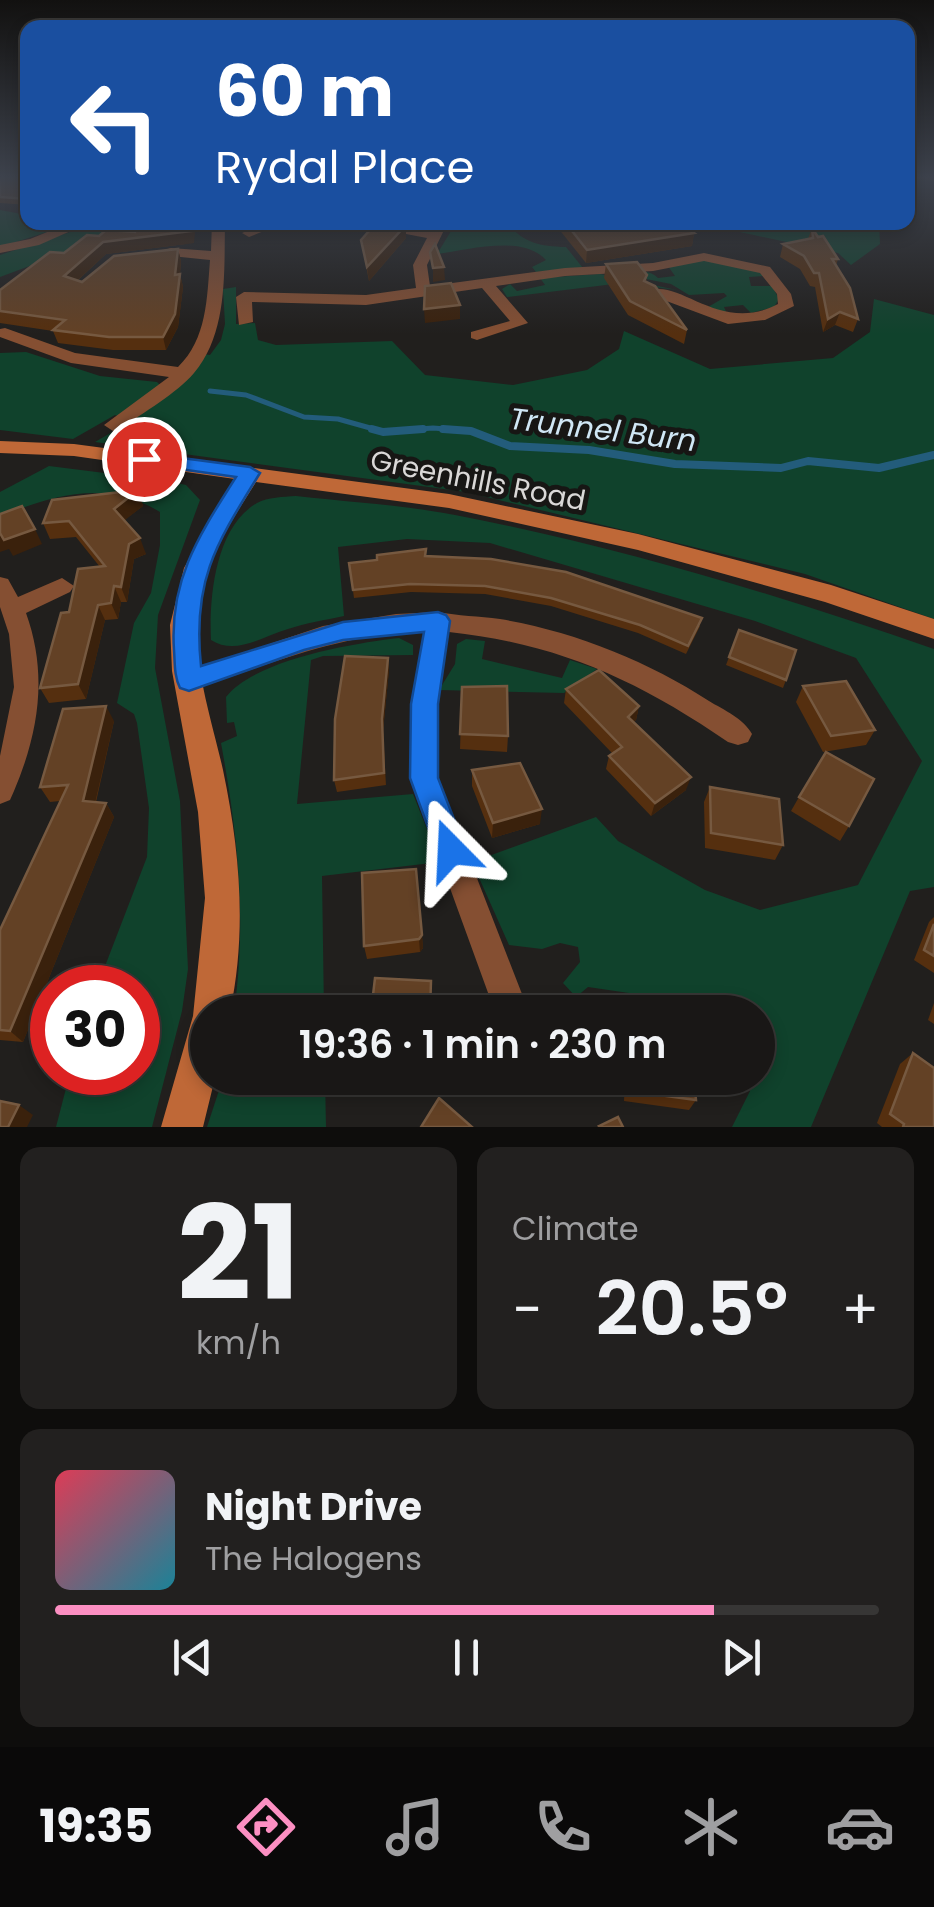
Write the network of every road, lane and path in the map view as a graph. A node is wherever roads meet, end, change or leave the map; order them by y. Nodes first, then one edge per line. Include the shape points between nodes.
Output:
1 (65, 230) edge
2 (219, 230) edge
3 (257, 230) edge
4 (439, 230) edge
5 (249, 233) dead end
6 (0, 249) edge
7 (217, 256) junction
8 (132, 258) edge
9 (486, 284) junction
10 (425, 292) junction
11 (652, 293) edge
12 (720, 295) dead end
13 (693, 303) junction
14 (244, 322) dead end
15 (5, 333) dead end
16 (477, 335) dead end
17 (186, 373) junction
18 (113, 425) dead end
19 (0, 446) edge
20 (250, 473) junction
21 (0, 585) edge
22 (62, 586) dead end
23 (15, 608) junction
24 (438, 621) junction
25 (934, 629) edge
26 (189, 681) junction
27 (738, 734) dead end
28 (0, 791) edge
29 (216, 995) edge
30 (506, 995) edge
31 (190, 1095) edge
32 (182, 1127) edge

1 - 6 street
2 - 7 street
3 - 5 street
4 - 10 street via 416,274
7 - 8 street via 172,252
7 - 17 street via 213,322 204,351
9 - 10 street
9 - 13 street via 715,257 765,270 786,306 770,315 730,319
9 - 16 street via 520,322
10 - 14 street via 366,300 244,292
11 - 13 street
12 - 13 street
15 - 17 street via 122,370
17 - 18 street
19 - 20 street, Greenhills Road
20 - 25 street, Greenhills Road via 449,501 638,542
20 - 26 street via 204,545 193,576 186,607
21 - 23 street
22 - 23 street
23 - 28 street via 28,699
24 - 26 street via 343,631
24 - 27 street via 503,626 567,642 664,686
24 - 30 street via 424,704 424,778
26 - 29 street via 221,862
31 - 32 street

